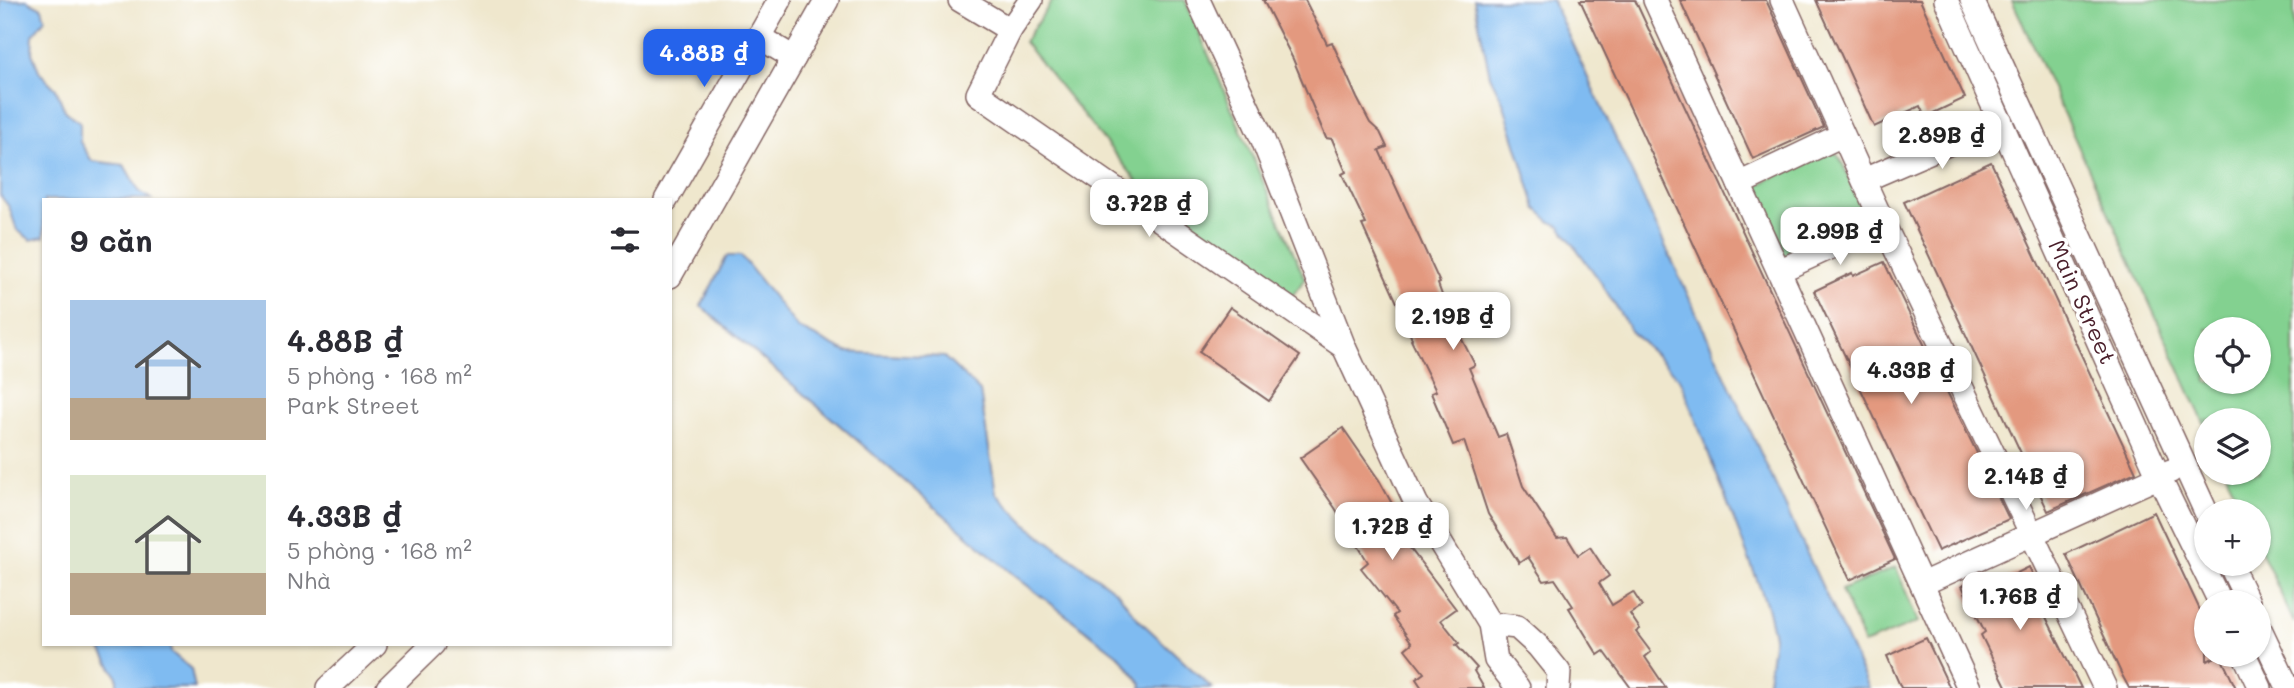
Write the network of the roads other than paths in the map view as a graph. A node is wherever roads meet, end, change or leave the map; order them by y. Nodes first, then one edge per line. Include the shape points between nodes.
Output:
1 (780, 0) edge
2 (827, 0) edge
3 (960, 0) edge
4 (1031, 0) edge
5 (1198, 0) edge
6 (1656, 0) edge
7 (1782, 0) edge
8 (1946, 0) edge
9 (1972, 0) edge
10 (1010, 30) junction
11 (759, 37) junction
12 (794, 58) junction
13 (2001, 121) junction
14 (1842, 135) junction
15 (1864, 180) junction
16 (1739, 184) junction
17 (667, 198) edge
18 (1883, 223) junction
19 (1779, 271) junction
20 (672, 272) edge
21 (1344, 347) junction
22 (2186, 464) junction
23 (2154, 479) junction
24 (2201, 499) edge
25 (2032, 533) junction
26 (1922, 584) junction
27 (2214, 590) edge
28 (1490, 624) junction
29 (373, 646) edge
30 (431, 646) edge
31 (2271, 652) edge
32 (2250, 667) edge
33 (328, 688) edge
34 (388, 688) edge
35 (1518, 688) edge
36 (1558, 688) edge
37 (1969, 688) edge
38 (2105, 688) edge
39 (2260, 688) edge
40 (2288, 688) edge

1 - 11 street
2 - 12 street
3 - 10 street
4 - 10 street
5 - 21 street via 1263,140
6 - 16 street
7 - 14 street
8 - 13 street, Main Street
9 - 22 street, Main Street
10 - 21 street via 978,94
11 - 12 street
11 - 17 street
12 - 20 street
13 - 15 street
13 - 23 street, Main Street
14 - 15 street
14 - 16 street
15 - 18 street
16 - 19 street
18 - 19 street
18 - 25 street
19 - 26 street
21 - 28 street via 1416,503
22 - 23 street
22 - 24 street, Main Street
23 - 25 street
23 - 27 street, Main Street
25 - 26 street
25 - 38 street
26 - 37 street
28 - 35 street via 1496,660
28 - 36 street via 1517,626 1559,672
29 - 33 street
30 - 34 street
31 - 40 street
32 - 39 street

